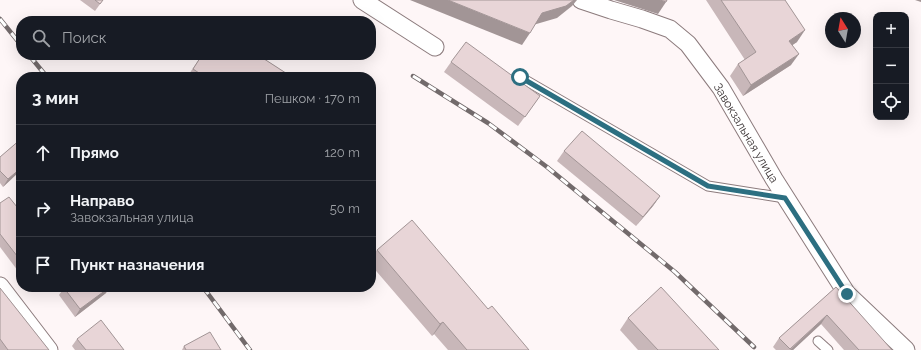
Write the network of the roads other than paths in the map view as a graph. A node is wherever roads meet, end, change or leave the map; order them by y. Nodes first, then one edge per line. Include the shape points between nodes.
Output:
1 (362, 0) edge
2 (581, 0) edge
3 (435, 48) dead end
4 (520, 77) dead end
5 (785, 198) junction
6 (0, 286) edge
7 (818, 341) dead end
8 (49, 350) edge
9 (828, 350) edge
10 (906, 350) edge

1 - 3 street
2 - 5 street, Завокзальная улица via 670,29 688,44 721,88
4 - 5 lane via 708,186
5 - 10 street, Завокзальная улица via 847,294
6 - 8 street
7 - 9 lane

